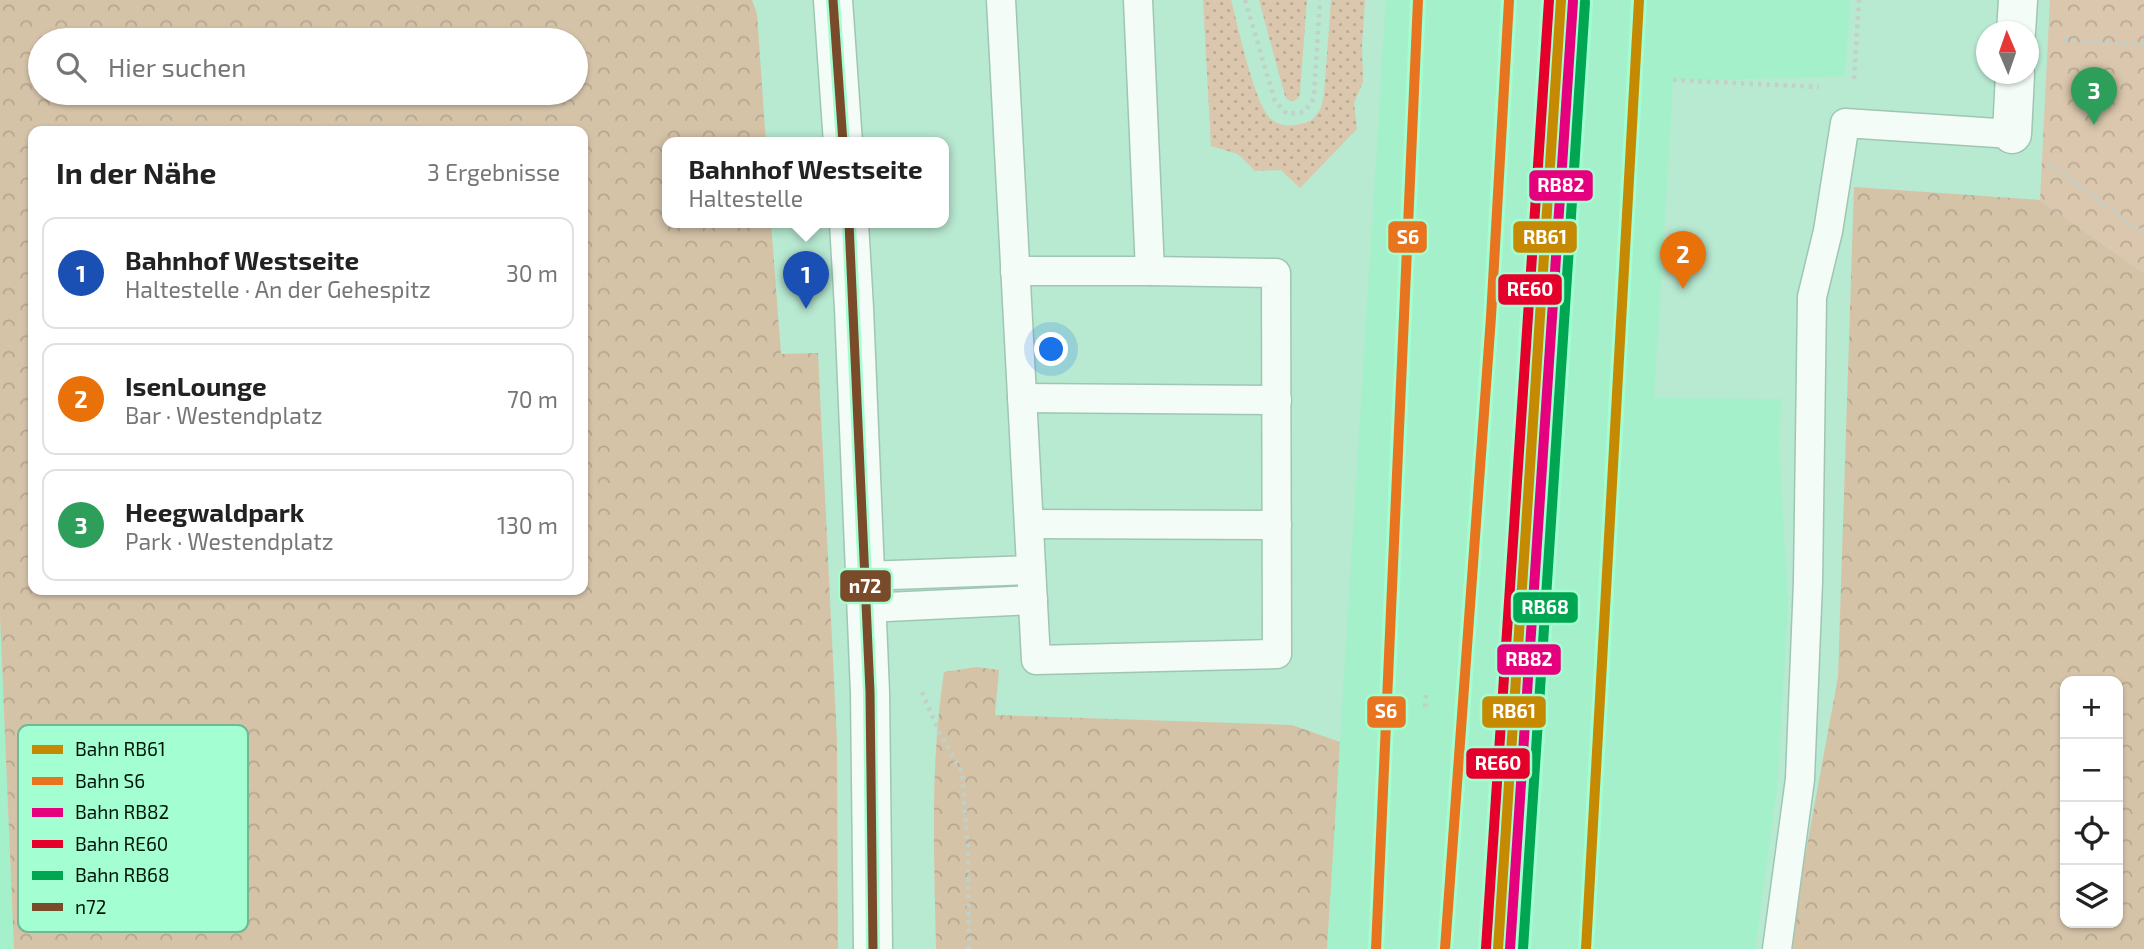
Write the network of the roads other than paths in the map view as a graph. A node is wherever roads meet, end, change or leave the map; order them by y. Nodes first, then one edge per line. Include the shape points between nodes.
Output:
1 (834, 0) edge
2 (1001, 0) edge
3 (1138, 0) edge
4 (2018, 0) edge
5 (2017, 21) edge
6 (2014, 84) edge
7 (2012, 134) joint
8 (843, 137) edge
9 (849, 228) edge
10 (1015, 271) junction
11 (1150, 271) junction
12 (1022, 398) junction
13 (1277, 400) junction
14 (1029, 524) junction
15 (1277, 525) junction
16 (1031, 570) junction
17 (865, 592) junction
18 (1033, 600) junction
19 (873, 949) edge
20 (1777, 949) edge

1 - 8 street
2 - 10 lane
3 - 11 lane
4 - 5 street
6 - 7 street
7 - 20 lane via 1845,123 1812,297 1800,779
9 - 17 street
10 - 11 lane
10 - 12 lane
11 - 13 lane via 1276,273
12 - 13 lane
12 - 14 lane
13 - 15 lane
14 - 15 lane
14 - 16 lane
15 - 18 lane via 1278,654 1036,660
16 - 17 lane
16 - 18 lane
17 - 18 lane
17 - 19 street

